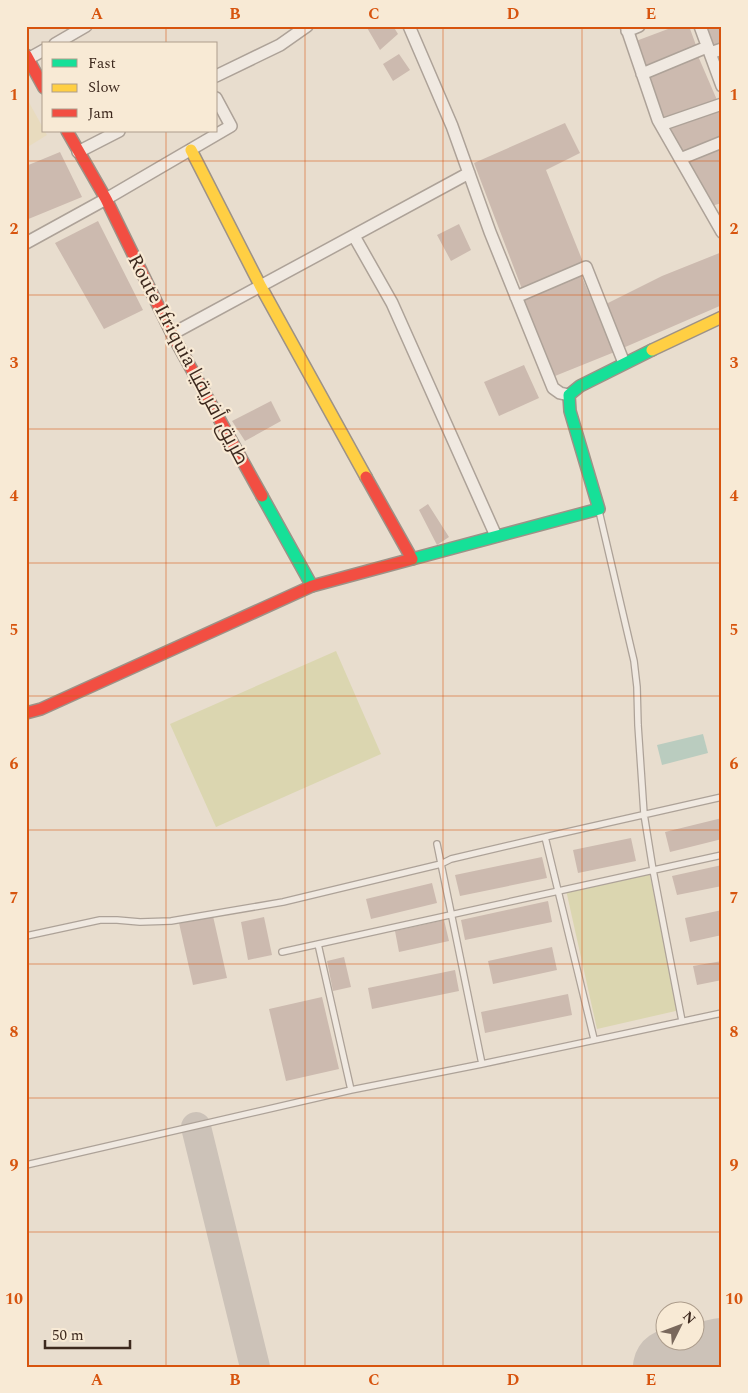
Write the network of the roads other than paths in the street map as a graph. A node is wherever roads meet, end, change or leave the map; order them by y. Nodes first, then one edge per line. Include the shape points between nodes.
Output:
1 (86, 26) edge
2 (307, 26) edge
3 (409, 26) edge
4 (639, 26) edge
5 (700, 26) edge
6 (626, 28) edge
7 (58, 42) edge
8 (722, 49) edge
9 (709, 50) junction
10 (42, 51) edge
11 (27, 58) edge
12 (642, 74) junction
13 (218, 75) edge
14 (42, 84) edge
15 (722, 86) edge
16 (218, 102) edge
17 (722, 104) edge
18 (661, 125) junction
19 (68, 132) edge
20 (117, 132) edge
21 (722, 142) edge
22 (191, 150) junction
23 (78, 152) junction
24 (680, 159) junction
25 (469, 173) junction
26 (106, 200) junction
27 (716, 211) edge
28 (722, 232) edge
29 (354, 236) junction
30 (26, 243) edge
31 (260, 287) junction
32 (516, 297) junction
33 (722, 318) edge
34 (172, 334) junction
35 (624, 363) junction
36 (569, 395) junction
37 (598, 509) junction
38 (496, 536) junction
39 (412, 559) junction
40 (312, 586) junction
41 (26, 713) edge
42 (722, 797) edge
43 (644, 814) junction
44 (545, 836) junction
45 (436, 844) dead end
46 (722, 855) edge
47 (441, 864) junction
48 (653, 870) junction
49 (558, 891) junction
50 (451, 914) junction
51 (26, 936) edge
52 (318, 944) junction
53 (282, 952) dead end
54 (722, 1013) edge
55 (682, 1021) junction
56 (594, 1040) junction
57 (482, 1064) junction
58 (351, 1090) junction
59 (26, 1165) edge

1 - 7 street
2 - 13 street via 280,45
3 - 25 street
4 - 6 street
5 - 9 street
6 - 12 street
8 - 9 street
9 - 12 street
9 - 15 street
10 - 11 street
11 - 14 street
12 - 18 street
16 - 22 street via 231,126
17 - 18 street
18 - 24 street
19 - 23 street, Route Ifriquia طريق أفريقيا
20 - 23 street
21 - 24 street
22 - 26 street
22 - 31 street
23 - 26 street, Route Ifriquia طريق أفريقيا
24 - 27 street
25 - 29 street
25 - 32 street
26 - 30 street
26 - 34 street, Route Ifriquia طريق أفريقيا
27 - 28 street
29 - 31 street
29 - 38 street via 392,303
31 - 34 street
31 - 39 street
32 - 35 street via 586,267
32 - 36 street via 553,388
33 - 35 street
34 - 40 street, Route Ifriquia طريق أفريقيا
35 - 36 street
36 - 37 street via 570,411
37 - 38 street
37 - 43 lane via 638,687
38 - 39 street
39 - 40 street
40 - 41 street
42 - 43 lane
43 - 44 lane
43 - 48 lane
44 - 47 lane
44 - 49 lane
45 - 47 lane
46 - 48 lane
47 - 50 lane
47 - 51 lane via 274,904 171,921 100,920
48 - 49 lane
48 - 55 lane
49 - 50 lane
49 - 56 lane
50 - 52 lane
50 - 57 lane
52 - 53 lane
52 - 58 lane
54 - 55 lane
55 - 56 lane
56 - 57 lane
57 - 58 lane
58 - 59 lane

